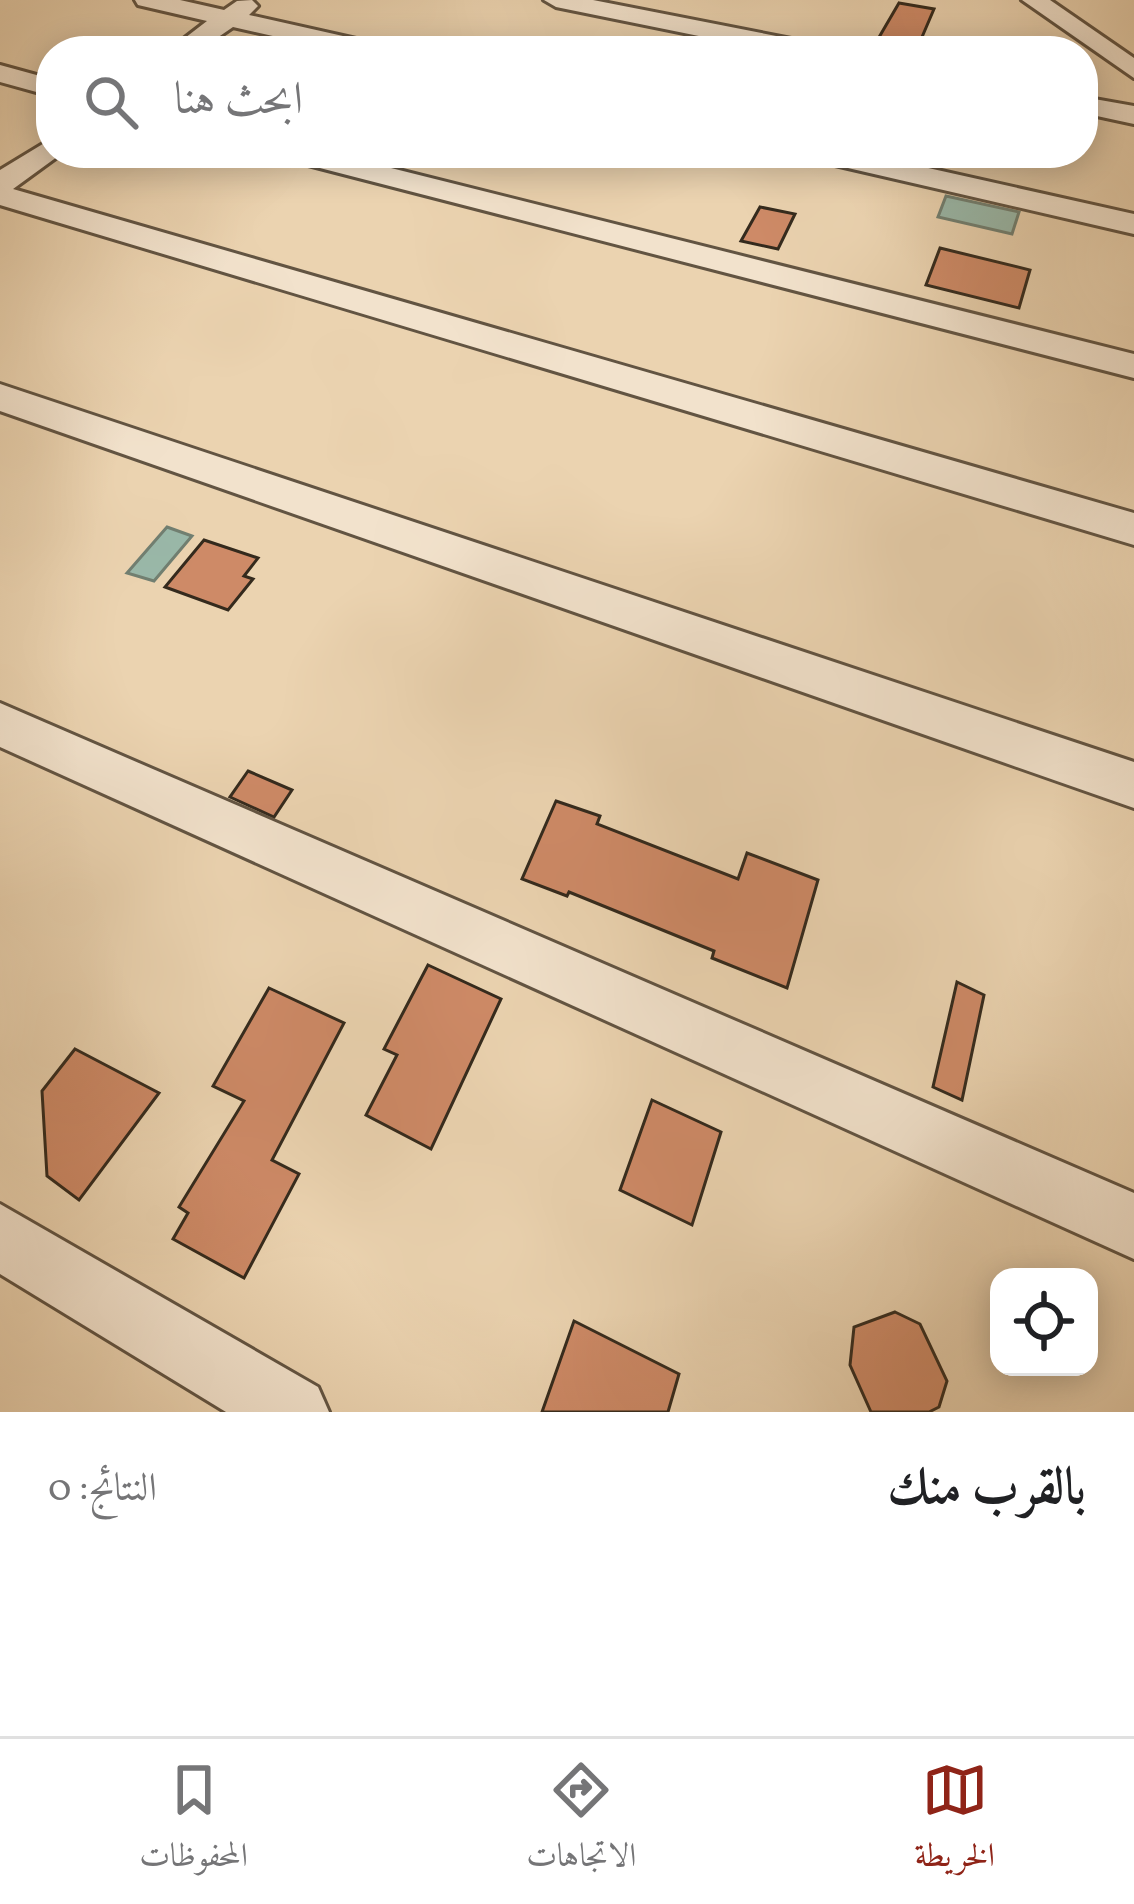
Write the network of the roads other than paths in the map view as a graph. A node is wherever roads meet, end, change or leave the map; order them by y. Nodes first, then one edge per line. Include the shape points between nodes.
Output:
1 (147, 0) edge
2 (255, 0) edge
3 (556, 0) edge
4 (1031, 1) edge
5 (229, 18) junction
6 (203, 36) edge
7 (308, 36) edge
8 (737, 36) edge
9 (1083, 36) edge
10 (1098, 46) edge
11 (1134, 70) edge
12 (0, 74) edge
13 (36, 84) edge
14 (1098, 108) edge
15 (1134, 115) edge
16 (36, 159) edge
17 (354, 168) edge
18 (888, 168) edge
19 (0, 184) edge
20 (0, 194) edge
21 (1134, 224) edge
22 (1134, 366) edge
23 (0, 397) edge
24 (1134, 530) edge
25 (0, 724) edge
26 (1134, 785) edge
27 (1134, 1226) edge
28 (0, 1238) edge
29 (293, 1412) edge

1 - 5 street
2 - 5 street
3 - 8 street
4 - 9 street
5 - 6 street
5 - 7 street
10 - 11 street
12 - 13 street
14 - 15 street
16 - 19 street
17 - 22 street
18 - 21 street
20 - 24 street
23 - 26 street
25 - 27 street
28 - 29 street

